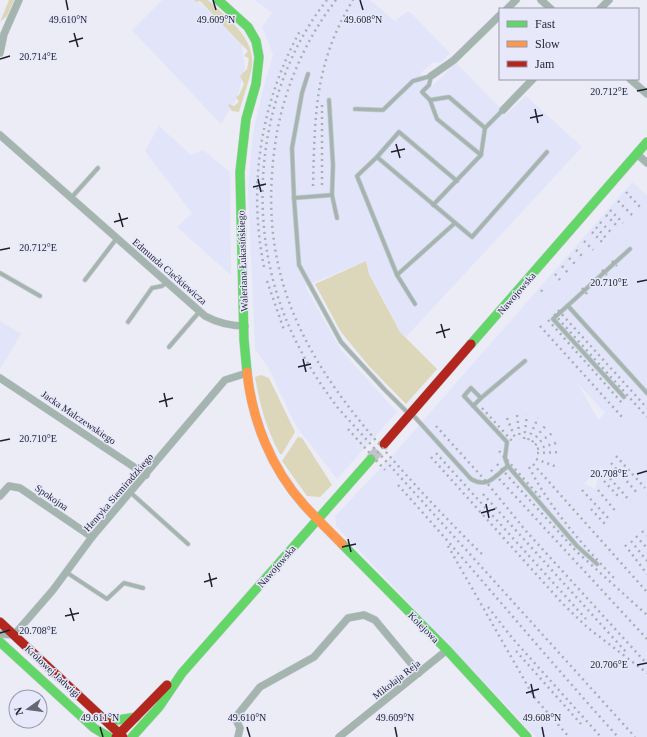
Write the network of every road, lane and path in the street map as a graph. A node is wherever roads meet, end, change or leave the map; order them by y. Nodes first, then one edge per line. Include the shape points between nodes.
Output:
1 (19, 0) edge
2 (218, 0) edge
3 (516, 0) edge
4 (541, 0) edge
5 (608, 0) edge
6 (507, 8) edge
7 (551, 8) edge
8 (601, 8) edge
9 (499, 16) edge
10 (2, 33) edge
11 (0, 53) edge
12 (308, 74) dead end
13 (431, 76) junction
14 (533, 80) edge
15 (631, 80) edge
16 (647, 94) edge
17 (329, 100) dead end
18 (430, 100) junction
19 (355, 109) dead end
20 (503, 110) joint
21 (485, 128) junction
22 (0, 135) edge
23 (647, 142) edge
24 (547, 152) dead end
25 (637, 154) junction
26 (481, 155) junction
27 (377, 157) junction
28 (647, 163) edge
29 (98, 168) dead end
30 (457, 181) junction
31 (332, 195) junction
32 (71, 198) junction
33 (294, 198) junction
34 (433, 205) junction
35 (337, 218) dead end
36 (455, 223) junction
37 (117, 238) junction
38 (630, 249) dead end
39 (0, 273) edge
40 (397, 275) junction
41 (85, 280) dead end
42 (167, 282) junction
43 (40, 296) dead end
44 (415, 304) dead end
45 (568, 306) junction
46 (200, 311) junction
47 (128, 322) dead end
48 (245, 326) junction
49 (169, 347) dead end
50 (525, 361) dead end
51 (247, 373) junction
52 (0, 378) edge
53 (647, 393) edge
54 (481, 398) junction
55 (624, 398) dead end
56 (473, 406) junction
57 (411, 414) junction
58 (384, 444) tunnel mouth
59 (370, 459) tunnel mouth
60 (508, 466) junction
61 (146, 475) junction
62 (131, 493) junction
63 (0, 496) edge
64 (317, 520) junction
65 (92, 537) junction
66 (188, 544) dead end
67 (597, 564) dead end
68 (66, 572) junction
69 (143, 588) dead end
70 (0, 622) edge
71 (0, 634) edge
72 (14, 635) junction
73 (0, 642) edge
74 (447, 650) junction
75 (16, 658) junction
76 (182, 673) junction
77 (419, 673) junction
78 (136, 717) junction
79 (104, 719) junction
80 (94, 733) edge
81 (119, 736) edge
82 (108, 737) edge
83 (132, 737) edge
84 (238, 737) edge
85 (339, 737) edge
86 (527, 737) edge

1 - 10 street
2 - 48 street, Waleriana Łukasińskiego via 252,33 259,58 241,158
3 - 6 street
4 - 7 street
5 - 8 street
9 - 13 street via 454,60
10 - 11 street
12 - 33 lane via 292,148
13 - 18 lane via 429,85 422,92
13 - 19 lane via 413,81 382,110
14 - 20 street
15 - 16 street
17 - 31 lane
18 - 21 lane via 449,97
18 - 26 lane via 437,119
20 - 21 lane
21 - 26 lane
22 - 32 street, Edmunda Ciećkiewicza
23 - 25 street, Nawojowska
24 - 36 lane via 472,237
25 - 28 street
25 - 57 street, Nawojowska
26 - 30 lane
27 - 30 lane via 399,132
27 - 34 lane
27 - 40 lane via 357,176
29 - 32 lane
30 - 34 lane
31 - 33 lane
31 - 35 lane
32 - 37 street, Edmunda Ciećkiewicza
33 - 57 lane via 299,264 323,311 341,342
34 - 36 lane
36 - 40 lane
37 - 41 lane
37 - 42 street, Edmunda Ciećkiewicza
38 - 45 lane
39 - 43 lane
40 - 44 lane
42 - 46 street, Edmunda Ciećkiewicza
42 - 47 lane via 152,288
45 - 53 lane
45 - 55 lane via 553,319
46 - 48 street, Edmunda Ciećkiewicza via 216,322 230,326
46 - 49 lane
48 - 51 street, Waleriana Łukasińskiego
50 - 54 lane
51 - 61 street, Henryka Siemiradzkiego via 225,380
51 - 64 street, Waleriana Łukasińskiego via 253,410 266,445 285,479
52 - 61 street, Jacka Malczewskiego
54 - 56 lane
54 - 56 lane via 471,388 464,396
56 - 60 lane via 507,442 505,458
57 - 58 street, Nawojowska
57 - 60 lane via 471,479 478,483 487,483
59 - 64 street, Nawojowska
60 - 67 lane via 577,546
61 - 62 street, Henryka Siemiradzkiego
62 - 65 street, Henryka Siemiradzkiego
62 - 66 lane
63 - 65 street, Spokojna via 9,486 20,488
64 - 74 street, Kolejowa
64 - 76 street, Nawojowska
65 - 68 street, Henryka Siemiradzkiego
68 - 69 lane via 107,599 124,583
68 - 72 street, Henryka Siemiradzkiego
70 - 72 street, Królowej Jadwigi
71 - 72 street
72 - 75 street
72 - 79 street, Królowej Jadwigi
73 - 75 street, Królowej Jadwigi
74 - 77 street, Mikołaja Reja
74 - 86 street, Kolejowa
75 - 80 street, Królowej Jadwigi
76 - 78 street, Nawojowska
76 - 83 street, Nawojowska via 159,706
77 - 84 street via 374,620 364,615 348,618 314,657 260,686 235,718 240,728
77 - 85 street, Mikołaja Reja
78 - 79 street
78 - 81 street, Nawojowska
79 - 81 street, Królowej Jadwigi
80 - 82 street, Królowej Jadwigi

